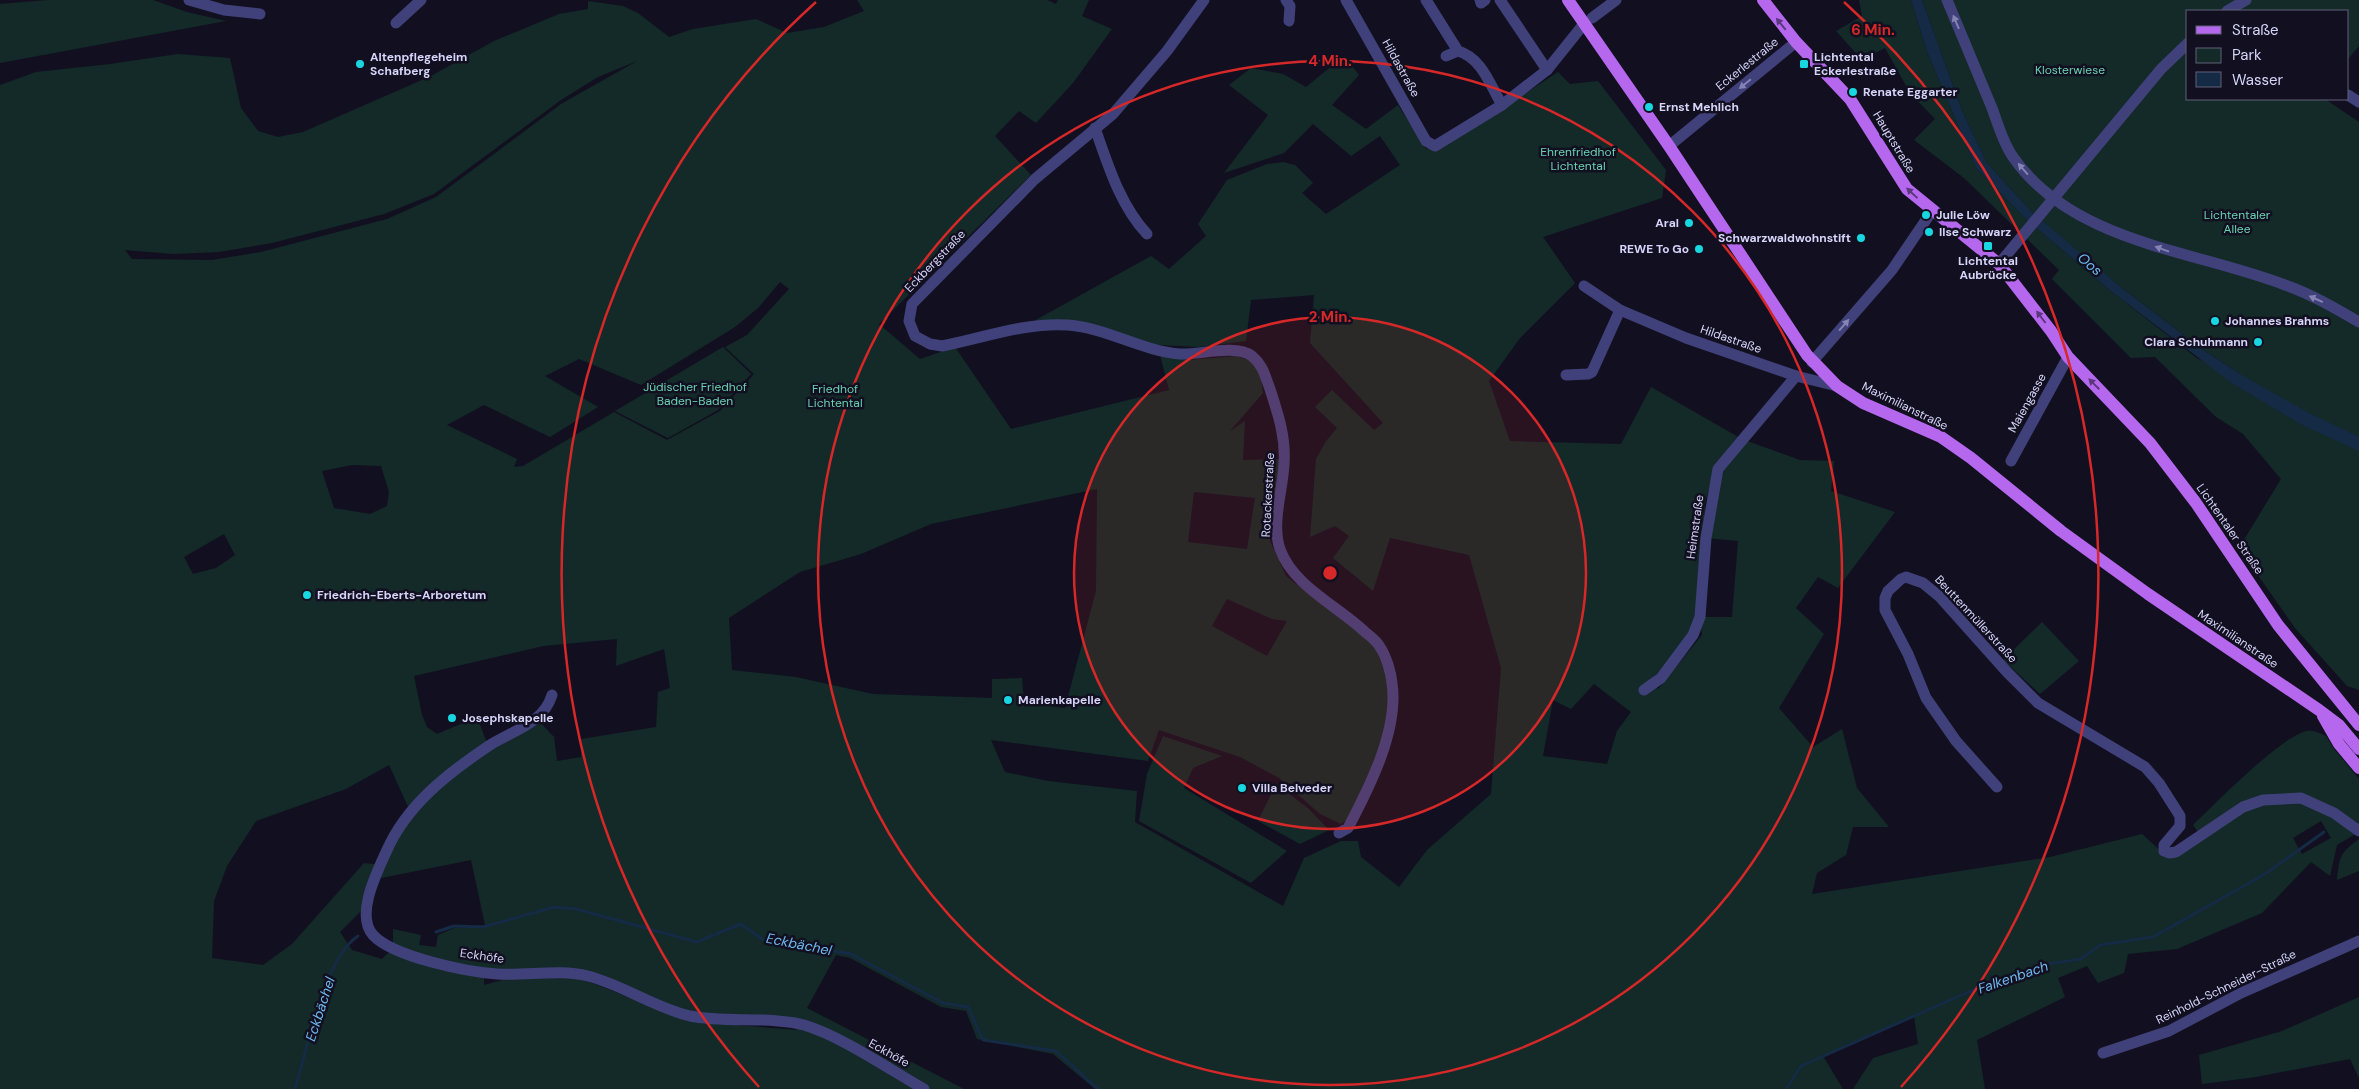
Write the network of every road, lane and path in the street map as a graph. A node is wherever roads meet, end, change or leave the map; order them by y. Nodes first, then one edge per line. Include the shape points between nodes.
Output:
1 (188, 0) edge
2 (421, 0) edge
3 (1204, 0) edge
4 (1286, 0) edge
5 (1346, 0) edge
6 (1426, 0) edge
7 (1480, 0) edge
8 (1485, 0) edge
9 (1500, 0) edge
10 (1568, 0) edge
11 (1616, 0) edge
12 (1762, 0) edge
13 (1947, 0) edge
14 (2246, 0) edge
15 (2230, 10) edge
16 (260, 14) dead end
17 (1289, 21) dead end
18 (1588, 21) junction
19 (396, 23) dead end
20 (1796, 42) junction
21 (2186, 45) edge
22 (1458, 51) junction
23 (1446, 56) dead end
24 (1547, 70) junction
25 (1502, 105) junction
26 (1095, 128) junction
27 (1669, 146) junction
28 (2055, 199) junction
29 (1932, 211) junction
30 (1147, 234) dead end
31 (1999, 264) junction
32 (1584, 286) dead end
33 (1620, 310) junction
34 (2359, 322) edge
35 (2068, 357) junction
36 (1812, 362) junction
37 (1265, 373) joint
38 (1566, 375) dead end
39 (1796, 376) junction
40 (1837, 386) junction
41 (2011, 461) dead end
42 (1644, 690) dead end
43 (552, 695) dead end
44 (2319, 710) junction
45 (2359, 725) edge
46 (2359, 749) edge
47 (2359, 768) edge
48 (1997, 787) dead end
49 (2359, 831) edge
50 (1340, 833) dead end
51 (2359, 941) edge
52 (2103, 1053) dead end
53 (924, 1089) edge

1 - 16 street via 224,10
2 - 19 street
3 - 26 street, Eckbergstraße via 1167,51 1119,107
4 - 17 street via 1290,6
5 - 25 street, Hildastraße via 1426,141 1435,146
6 - 22 street
7 - 8 street
9 - 24 street
10 - 18 main road, Maximilianstraße
11 - 18 street
20 -> 12 main road, Hauptstraße
28 -> 13 street via 2011,155
14 - 15 street
18 - 24 street
18 - 27 main road, Maximilianstraße
20 -> 27 street, Eckerlestraße
29 -> 20 main road, Hauptstraße via 1907,189 1896,174 1874,133 1850,99
21 - 28 street via 2161,69
22 - 23 street
22 - 25 street via 1476,60
24 - 25 street
26 - 30 street via 1121,196 1135,221
26 - 37 street, Eckbergstraße via 1034,179 912,304 909,321 915,336 942,346 1025,326 1069,325 1098,330 1179,354 1238,351 1253,358
27 - 36 main road, Maximilianstraße
28 - 31 street
34 -> 28 street via 2284,284 2166,250 2099,224
29 - 31 main road, Hauptstraße
36 -> 29 street via 1892,270
35 -> 31 main road, Hauptstraße
32 - 33 street, Hildastraße
33 - 38 street via 1592,372
33 - 39 street, Hildastraße via 1686,338
35 - 41 street, Maiengasse
45 -> 35 main road, Lichtentaler Straße via 2278,624 2196,503 2150,443
36 - 40 main road, Maximilianstraße
37 - 50 street, Rotackerstraße via 1280,419 1284,445 1277,534 1280,550 1308,585 1380,646 1392,681 1392,709 1376,773 1348,828
39 - 40 street, Hildastraße
39 - 42 street, Heimstraße via 1718,469 1706,538 1700,617 1693,635 1661,678
40 - 44 main road, Maximilianstraße via 1863,403 1940,437 2101,560
43 - 53 street, Eckhöfe via 549,707 537,719 488,746 441,780 402,821 387,850 366,906 365,920 372,934 384,944 434,963 498,974 588,976 690,1016 801,1024 822,1032
44 - 46 main road, Maximilianstraße via 2339,725
44 - 47 main road, Maximilianstraße via 2338,744
48 - 49 street, Beuttenmüllerstraße via 1956,741 1933,709 1885,610 1888,591 1901,579 1906,577 1923,583 1940,597 2038,703 2145,766 2180,816 2180,826 2164,845 2164,851 2176,852 2243,807 2263,800 2301,798 2334,813
51 - 52 street, Reinhold-Schneider-Straße via 2241,993 2169,1031

